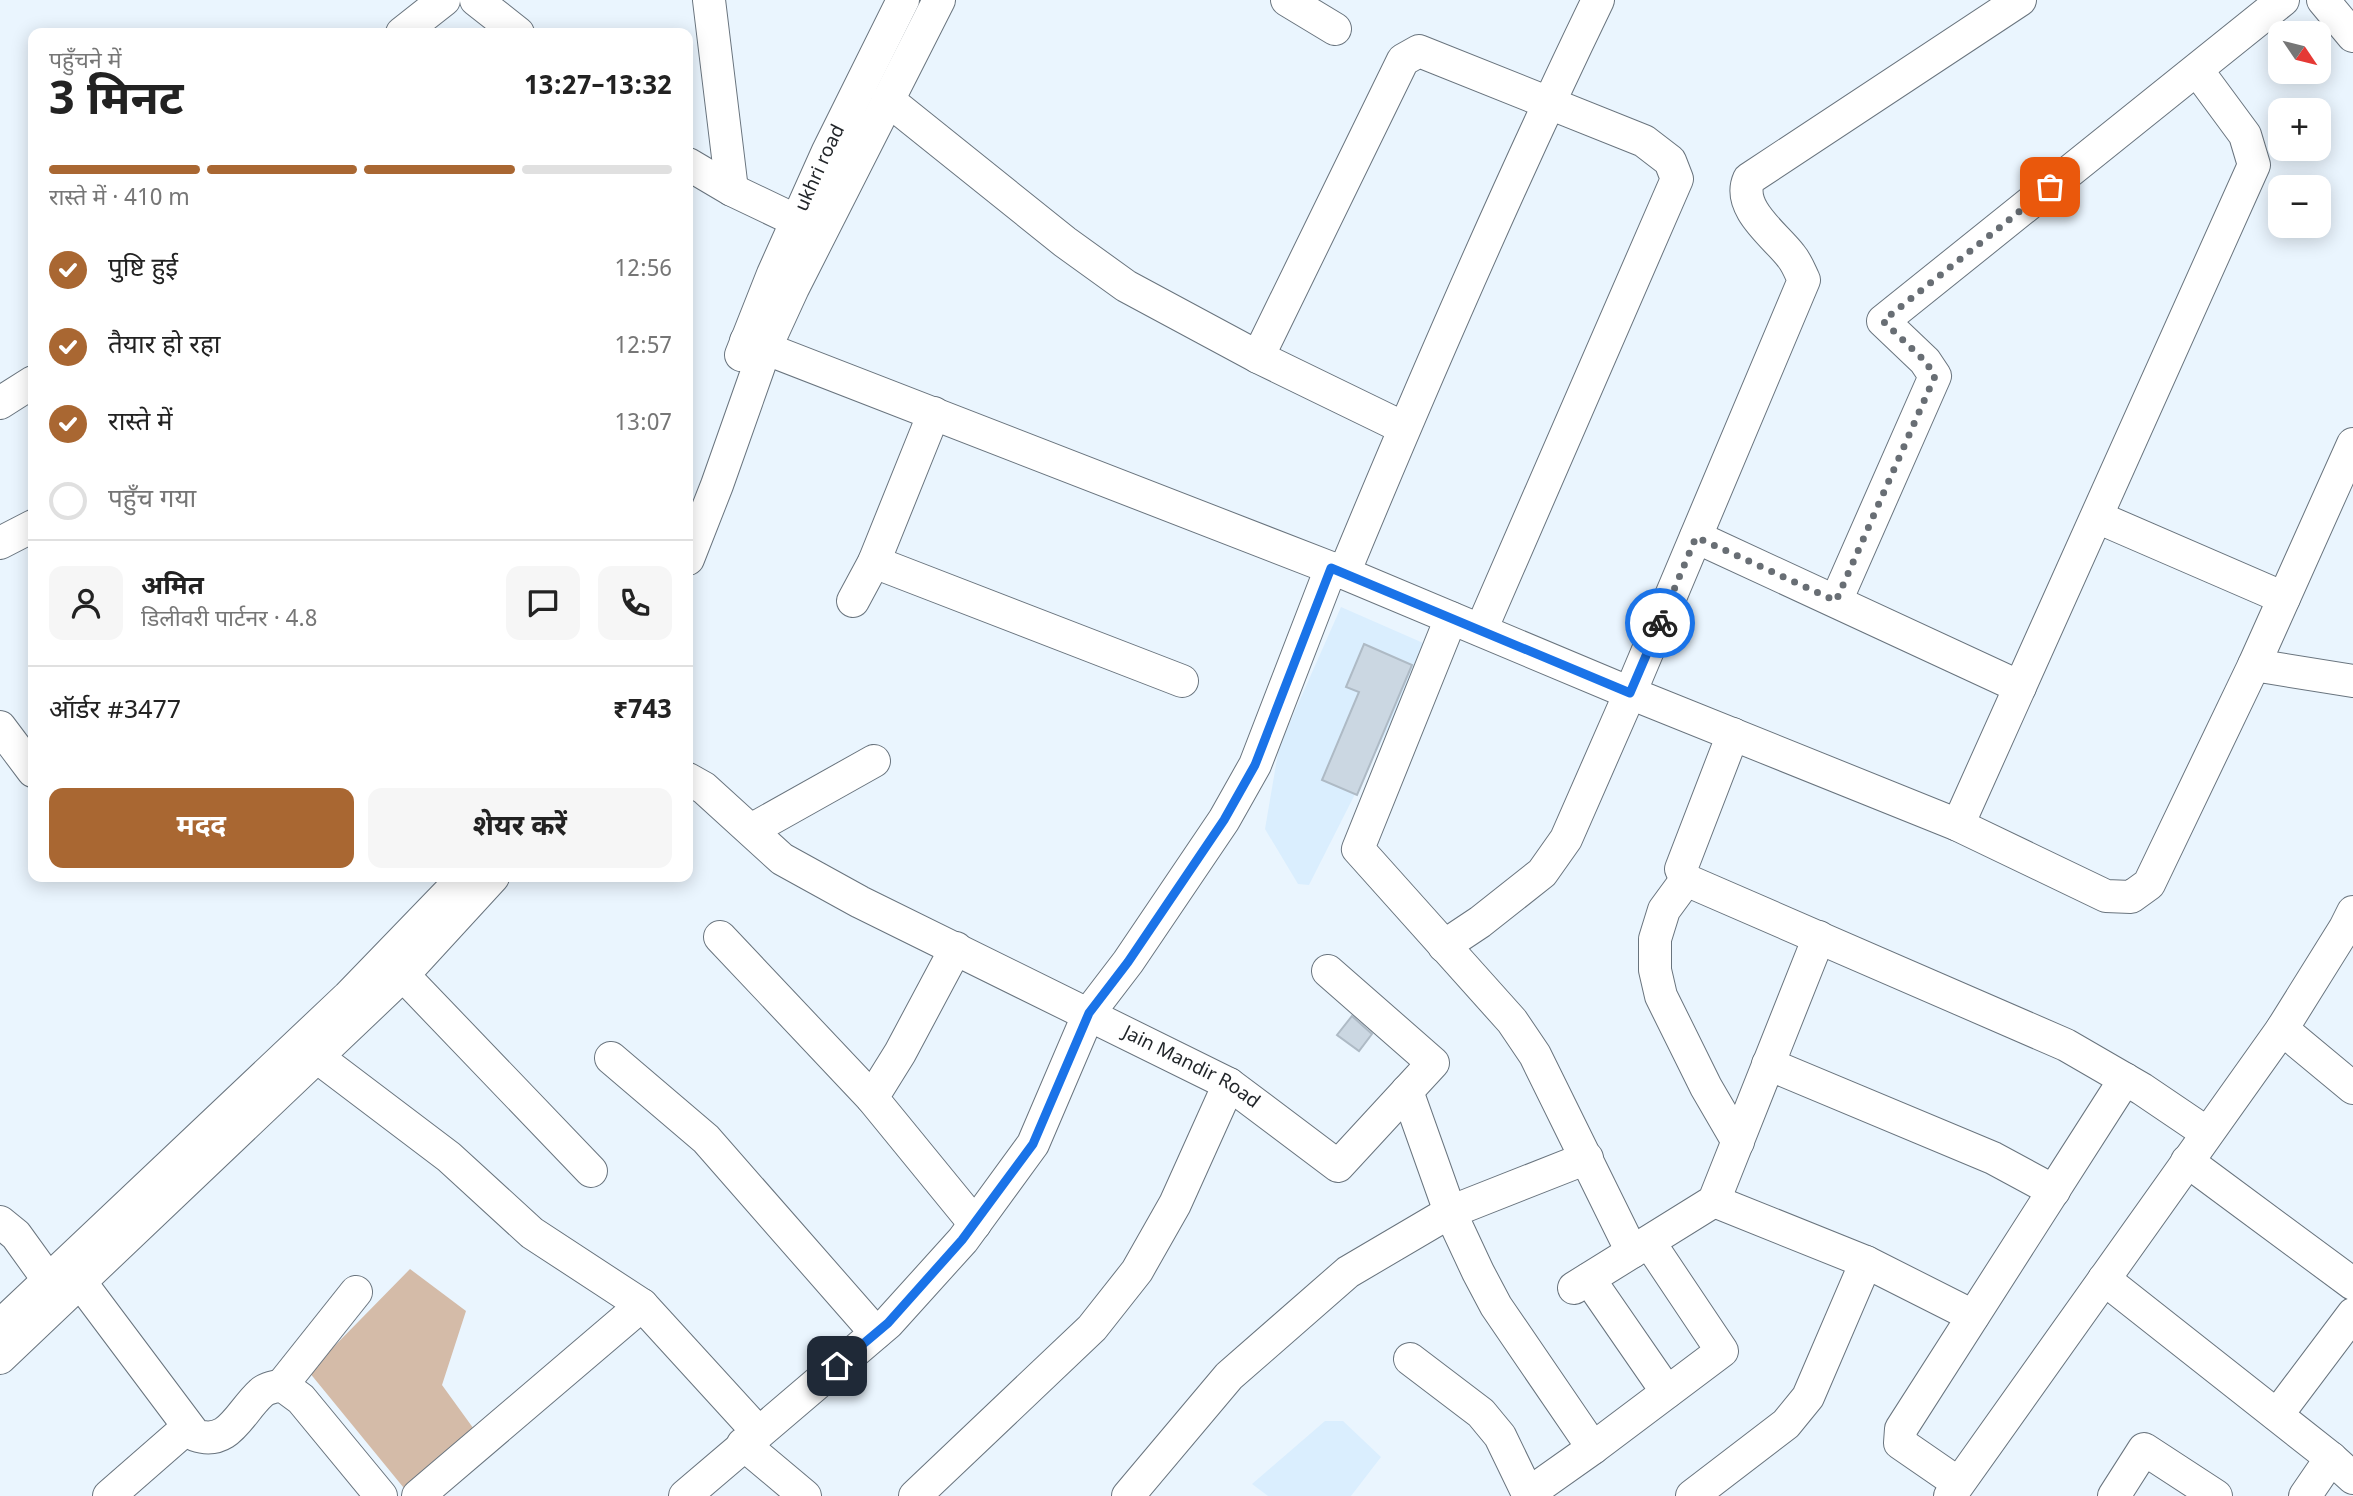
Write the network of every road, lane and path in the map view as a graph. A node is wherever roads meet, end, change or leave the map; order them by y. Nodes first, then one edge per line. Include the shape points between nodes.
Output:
1 (444, 0) edge
2 (475, 0) edge
3 (903, 0) edge
4 (939, 0) edge
5 (1287, 0) edge
6 (1598, 0) edge
7 (2020, 0) edge
8 (2283, 0) edge
9 (2323, 0) edge
10 (714, 7) edge
11 (408, 28) edge
12 (511, 28) edge
13 (1335, 29) dead end
14 (2353, 36) edge
15 (2197, 70) junction
16 (888, 100) junction
17 (1549, 103) junction
18 (693, 167) edge
19 (732, 190) junction
20 (797, 221) junction
21 (755, 345) junction
22 (1258, 357) junction
23 (28, 385) edge
24 (0, 403) edge
25 (934, 413) junction
26 (1404, 428) junction
27 (2353, 444) edge
28 (693, 497) edge
29 (2096, 517) junction
30 (28, 529) edge
31 (1696, 537) junction
32 (0, 543) edge
33 (693, 546) edge
34 (874, 562) junction
35 (1337, 570) junction
36 (2284, 598) junction
37 (853, 601) dead end
38 (1836, 601) junction
39 (1451, 618) junction
40 (1481, 630) junction
41 (2254, 665) junction
42 (1182, 681) dead end
43 (2353, 681) edge
44 (2020, 687) junction
45 (1630, 693) junction
46 (0, 727) edge
47 (1732, 734) junction
48 (28, 761) edge
49 (874, 761) dead end
50 (693, 782) edge
51 (1958, 825) junction
52 (751, 830) junction
53 (1686, 880) junction
54 (459, 882) edge
55 (488, 882) edge
56 (2351, 924) edge
57 (720, 936) dead end
58 (1819, 937) junction
59 (1444, 946) junction
60 (956, 948) junction
61 (1328, 971) dead end
62 (403, 975) junction
63 (1089, 1013) junction
64 (2282, 1029) junction
65 (317, 1057) junction
66 (611, 1058) dead end
67 (1768, 1063) junction
68 (2125, 1079) junction
69 (1229, 1084) junction
70 (2353, 1088) edge
71 (1407, 1091) junction
72 (872, 1098) junction
73 (2207, 1133) junction
74 (1738, 1142) junction
75 (1587, 1158) junction
76 (2187, 1161) junction
77 (591, 1171) dead end
78 (2054, 1191) junction
79 (1714, 1201) junction
80 (1450, 1212) junction
81 (0, 1222) edge
82 (975, 1224) junction
83 (1641, 1247) junction
84 (1866, 1262) junction
85 (2104, 1279) junction
86 (2353, 1284) edge
87 (64, 1288) junction
88 (356, 1292) dead end
89 (642, 1305) junction
90 (2353, 1314) edge
91 (1973, 1316) junction
92 (0, 1326) edge
93 (876, 1333) junction
94 (0, 1358) edge
95 (1410, 1359) dead end
96 (282, 1385) junction
97 (1667, 1392) junction
98 (2277, 1415) junction
99 (188, 1427) junction
100 (750, 1438) junction
101 (1593, 1448) junction
102 (2342, 1468) edge
103 (1954, 1490) edge
104 (1529, 1495) edge
105 (109, 1496) edge
106 (381, 1496) edge
107 (418, 1496) edge
108 (685, 1496) edge
109 (806, 1496) edge
110 (915, 1496) edge
111 (1128, 1496) edge
112 (1692, 1496) edge
113 (2114, 1496) edge
114 (2216, 1496) edge
115 (2305, 1496) edge

1 - 11 street
2 - 12 street
3 - 20 street, ukhri road
4 - 16 street
5 - 13 street
6 - 17 street
7 - 31 street via 1749,179 1746,197 1751,209 1794,259 1804,280
8 - 15 street
9 - 14 street
10 - 19 street
15 - 29 street via 2245,135 2254,165
15 - 38 street via 1883,321 1935,376
16 - 21 street via 793,288
16 - 22 street via 1126,286
17 - 22 street via 1419,51 1403,60
17 - 26 street
17 - 40 street via 1644,141 1670,161 1677,179
18 - 19 street
19 - 20 street
20 - 21 street, ukhri road
21 - 25 street
21 - 28 street
21 - 33 street via 717,485
22 - 26 street
23 - 24 street
25 - 34 street
25 - 35 street
26 - 35 street
27 - 36 street
29 - 36 street
29 - 44 street
30 - 32 street
31 - 38 street
31 - 45 street
34 - 37 street
34 - 42 street
35 - 39 street
35 - 63 street via 1255,765 1217,831
36 - 41 street
38 - 44 street
39 - 40 street
39 - 59 street via 1357,849
40 - 45 street
41 - 43 street
41 - 51 street via 2149,884 2131,897 2106,896
44 - 51 street
45 - 47 street
45 - 59 street via 1566,839 1542,873
46 - 48 street
47 - 51 street
47 - 53 street via 1681,869
49 - 52 street
50 - 52 street, Jain Mandir Road
52 - 60 street, Jain Mandir Road via 782,859
53 - 58 street
53 - 74 street via 1664,910 1655,939 1661,996
54 - 87 street
55 - 62 street
56 - 64 street
57 - 72 street
58 - 67 street
58 - 68 street via 2066,1045
59 - 75 street via 1512,1021 1535,1055
60 - 63 street, Jain Mandir Road
60 - 72 street
61 - 71 street, Jain Mandir Road via 1433,1063
62 - 65 street
62 - 77 street
63 - 69 street, Jain Mandir Road
63 - 82 street via 1033,1144
64 - 70 street
64 - 73 street
65 - 87 street
65 - 89 street via 449,1157 532,1233
66 - 93 street via 706,1139
67 - 74 street
67 - 78 street via 1993,1158
68 - 73 street
68 - 78 street
69 - 71 street, Jain Mandir Road via 1338,1166
69 - 110 street via 1175,1204 1137,1271 1092,1328
71 - 80 street
72 - 82 street
73 - 76 street
74 - 79 street
75 - 80 street
75 - 83 street
76 - 85 street
76 - 86 street
78 - 91 street
79 - 83 street
79 - 84 street
80 - 101 street via 1496,1306
80 - 111 street via 1348,1272 1229,1376
81 - 87 street
82 - 93 street
83 - 97 street via 1722,1351
83 - 97 street via 1582,1284
84 - 91 street
84 - 112 street via 1808,1397 1786,1424
85 - 98 street
85 - 103 street
87 - 92 street
87 - 94 street
87 - 99 street
88 - 96 street
89 - 100 street
89 - 107 street
90 - 98 street
91 - 103 street via 1901,1429 1900,1443
93 - 100 street
95 - 104 street via 1481,1413 1500,1436
96 - 99 street via 263,1390 225,1434 206,1439
96 - 106 street via 301,1399
97 - 101 street
98 - 102 street
99 - 105 street
100 - 108 street
100 - 109 street
101 - 104 street
102 - 115 street
113 - 114 street via 2144,1449

